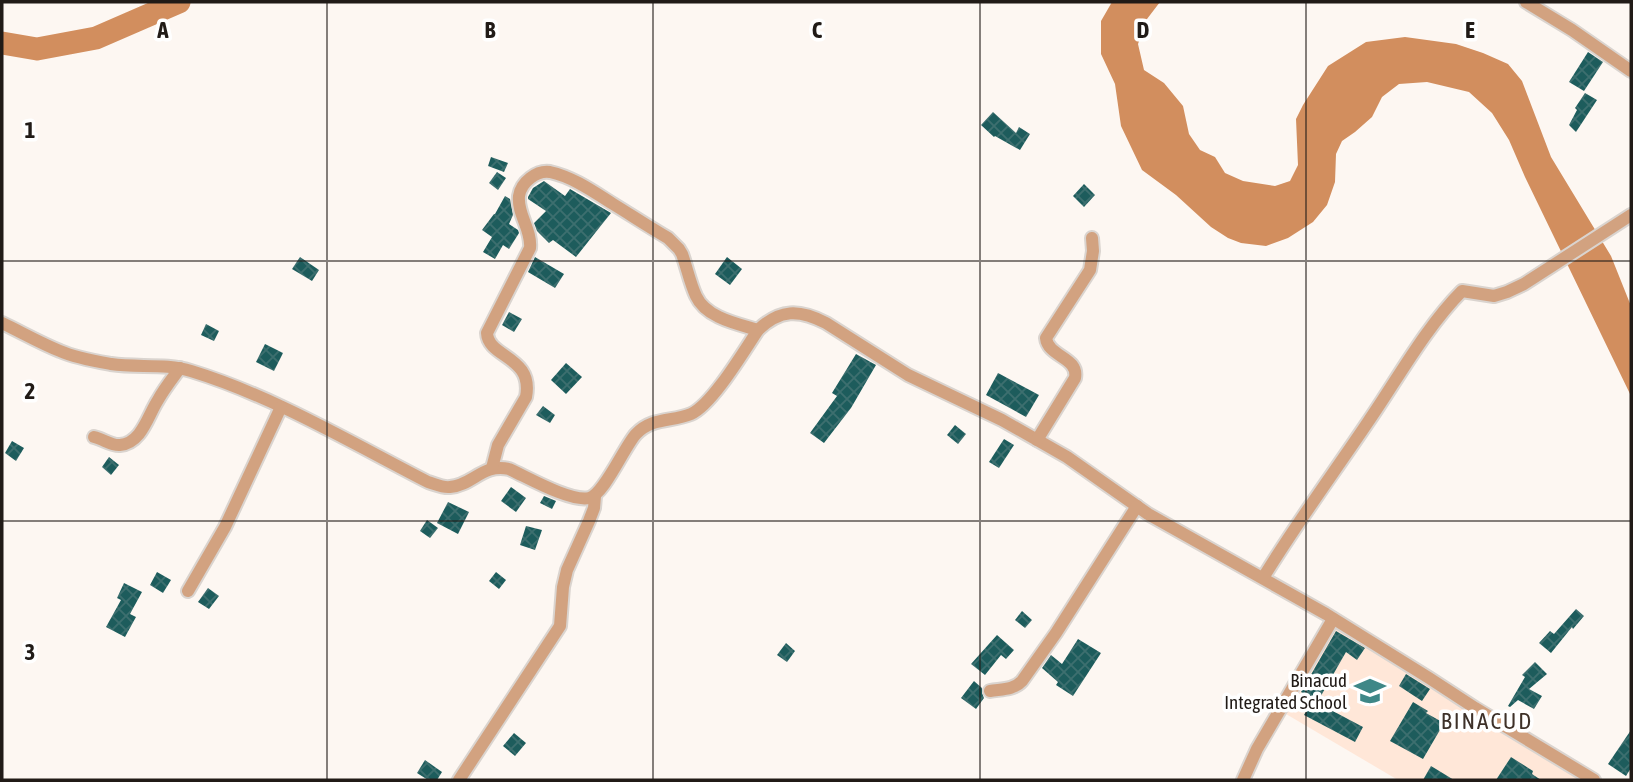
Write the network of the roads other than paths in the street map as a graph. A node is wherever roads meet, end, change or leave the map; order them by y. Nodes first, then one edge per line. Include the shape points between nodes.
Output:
1 (1526, 2) edge
2 (1631, 71) edge
3 (1631, 215) edge
4 (1092, 239) dead end
5 (2, 323) edge
6 (758, 330) junction
7 (180, 368) junction
8 (282, 407) junction
9 (94, 437) dead end
10 (1037, 440) junction
11 (492, 468) junction
12 (595, 496) junction
13 (1137, 506) junction
14 (1264, 578) junction
15 (188, 591) dead end
16 (1334, 619) junction
17 (990, 691) dead end
18 (458, 780) edge
19 (1243, 780) edge
20 (1594, 780) edge

1 - 2 street
3 - 14 street via 1507,292 1494,296 1462,291 1419,346
4 - 10 street via 1090,270 1045,338 1049,348 1074,366 1075,378
5 - 7 street via 80,358 134,367
6 - 10 street via 787,313 816,318 914,379
6 - 11 street via 705,308 679,248 667,238 585,186 550,172 537,173 525,183 519,197 530,248 487,333 487,339 524,373 527,388 498,445
6 - 12 street via 699,409 656,421 636,434
7 - 8 street
7 - 9 street via 137,437 123,445
8 - 11 street via 440,486 456,486
8 - 15 street via 225,527
10 - 13 street
11 - 12 street via 509,469 572,497
12 - 18 street via 567,570 560,626
13 - 14 street
13 - 17 street via 1022,681
14 - 16 street
16 - 19 street
16 - 20 street

